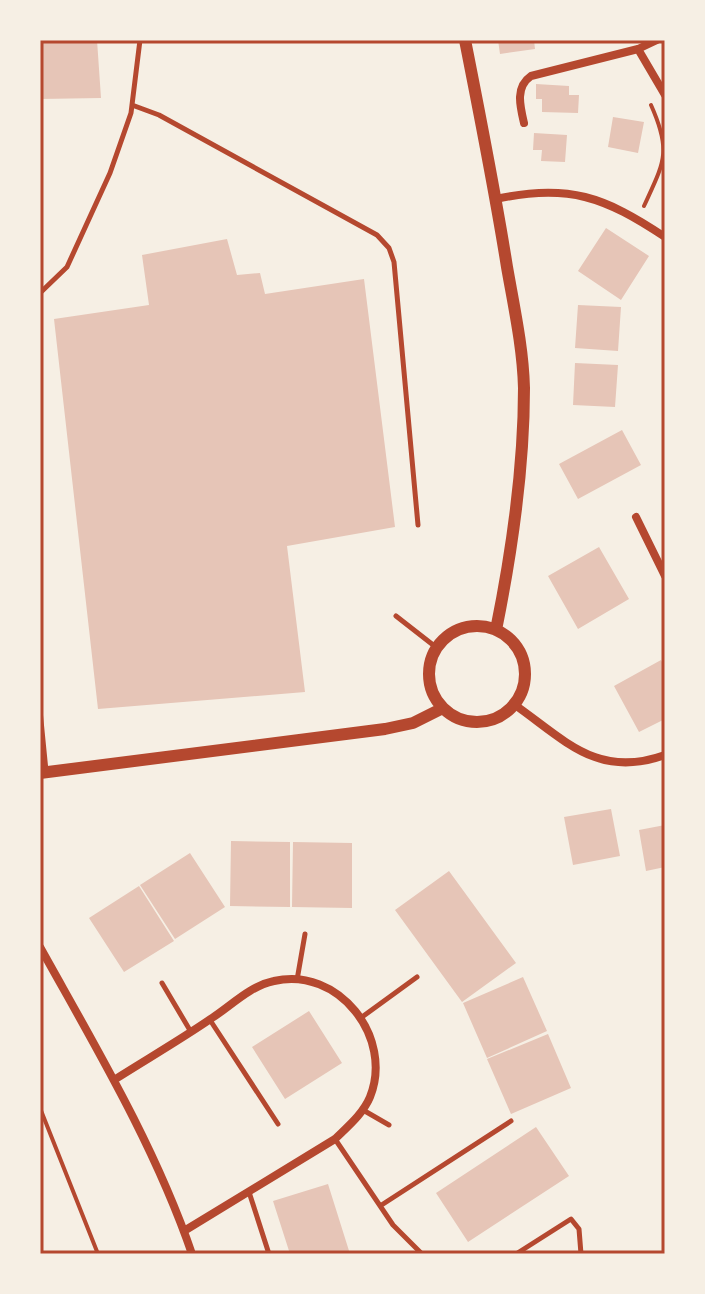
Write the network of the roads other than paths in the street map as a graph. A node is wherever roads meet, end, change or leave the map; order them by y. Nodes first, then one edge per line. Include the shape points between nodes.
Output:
1 (140, 40) edge
2 (465, 40) edge
3 (657, 40) edge
4 (638, 49) junction
5 (665, 95) edge
6 (132, 105) junction
7 (524, 123) dead end
8 (496, 199) junction
9 (665, 237) edge
10 (40, 293) edge
11 (636, 517) dead end
12 (418, 525) dead end
13 (665, 576) edge
14 (396, 616) dead end
15 (496, 630) junction
16 (437, 648) junction
17 (515, 705) junction
18 (443, 708) junction
19 (40, 710) edge
20 (665, 755) edge
21 (43, 773) edge
22 (305, 934) dead end
23 (40, 947) edge
24 (417, 977) dead end
25 (297, 981) junction
26 (162, 983) dead end
27 (362, 1017) junction
28 (210, 1020) junction
29 (191, 1032) junction
30 (114, 1080) junction
31 (362, 1110) junction
32 (511, 1121) dead end
33 (278, 1124) dead end
34 (389, 1125) dead end
35 (335, 1139) junction
36 (249, 1191) junction
37 (380, 1206) junction
38 (184, 1231) junction
39 (417, 1253) edge
40 (192, 1254) edge
41 (269, 1254) edge
42 (516, 1254) edge
43 (581, 1254) edge

1 - 6 lane
2 - 8 street
3 - 4 street
4 - 5 street
4 - 7 street via 531,76 520,90
6 - 10 lane via 110,173 67,267
6 - 12 lane via 377,235 389,248
8 - 9 street via 565,191 599,200
8 - 15 street via 524,385 507,574
11 - 13 street
14 - 16 lane
15 - 16 street via 463,628
15 - 17 street via 523,658 524,687
16 - 18 street via 429,678
17 - 18 street via 483,723 468,722
17 - 20 street via 604,761 628,764
18 - 21 street via 385,729
19 - 21 lane
22 - 25 lane
23 - 30 street
24 - 27 lane
25 - 27 street via 338,995
25 - 28 street via 261,985
26 - 29 lane
27 - 31 street via 376,1071
28 - 29 street
28 - 33 lane
29 - 30 street
30 - 38 street
31 - 34 lane
31 - 35 street
32 - 37 lane
35 - 36 street
35 - 37 lane
36 - 38 street
36 - 41 lane
37 - 39 lane
38 - 40 street
42 - 43 lane via 571,1219 579,1229

